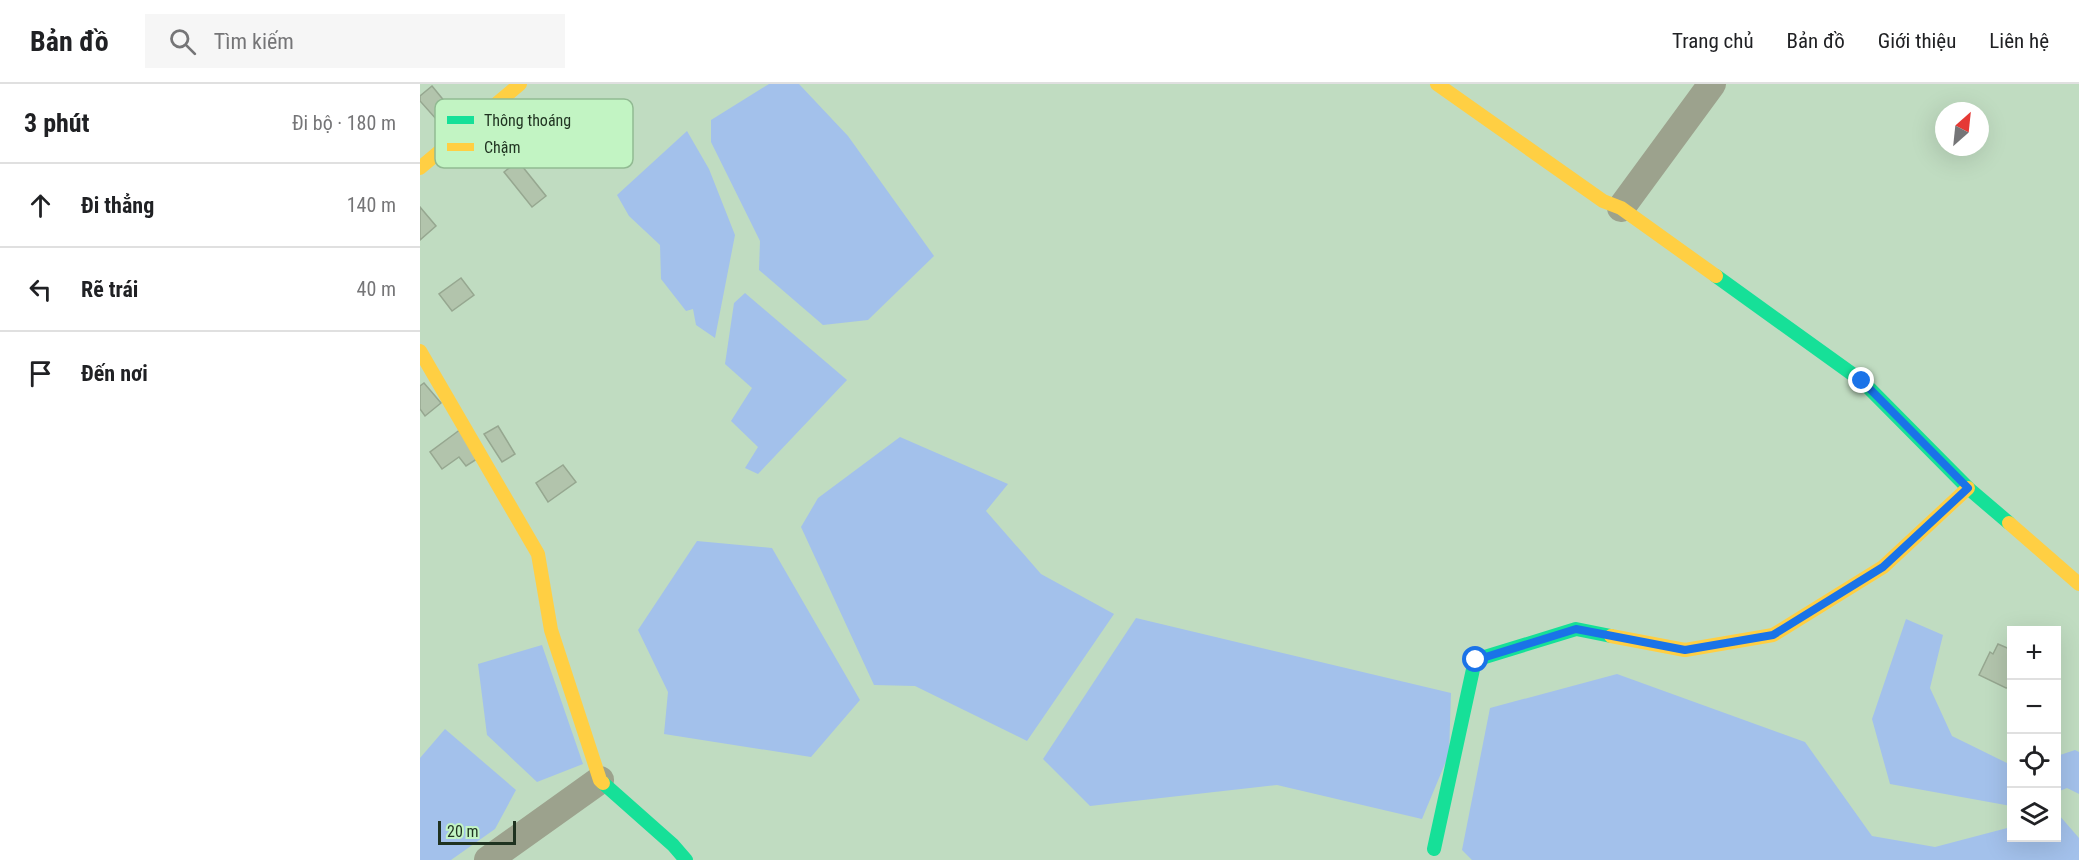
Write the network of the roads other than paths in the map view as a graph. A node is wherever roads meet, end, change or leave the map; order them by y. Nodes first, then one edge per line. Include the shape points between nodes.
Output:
1 (520, 84) edge
2 (1437, 84) edge
3 (1712, 84) edge
4 (502, 99) edge
5 (435, 155) edge
6 (420, 168) edge
7 (1621, 208) junction
8 (420, 351) edge
9 (1968, 488) junction
10 (2079, 584) edge
11 (600, 780) junction
12 (1434, 849) dead end
13 (488, 860) edge
14 (686, 860) edge

1 - 4 street
2 - 7 street via 1603,201
3 - 7 street
5 - 6 street
7 - 9 street via 1862,381
8 - 11 street via 538,554 550,630
9 - 10 street
9 - 12 street via 1883,567 1773,635 1685,650 1576,629 1476,660
11 - 13 street
11 - 14 street

